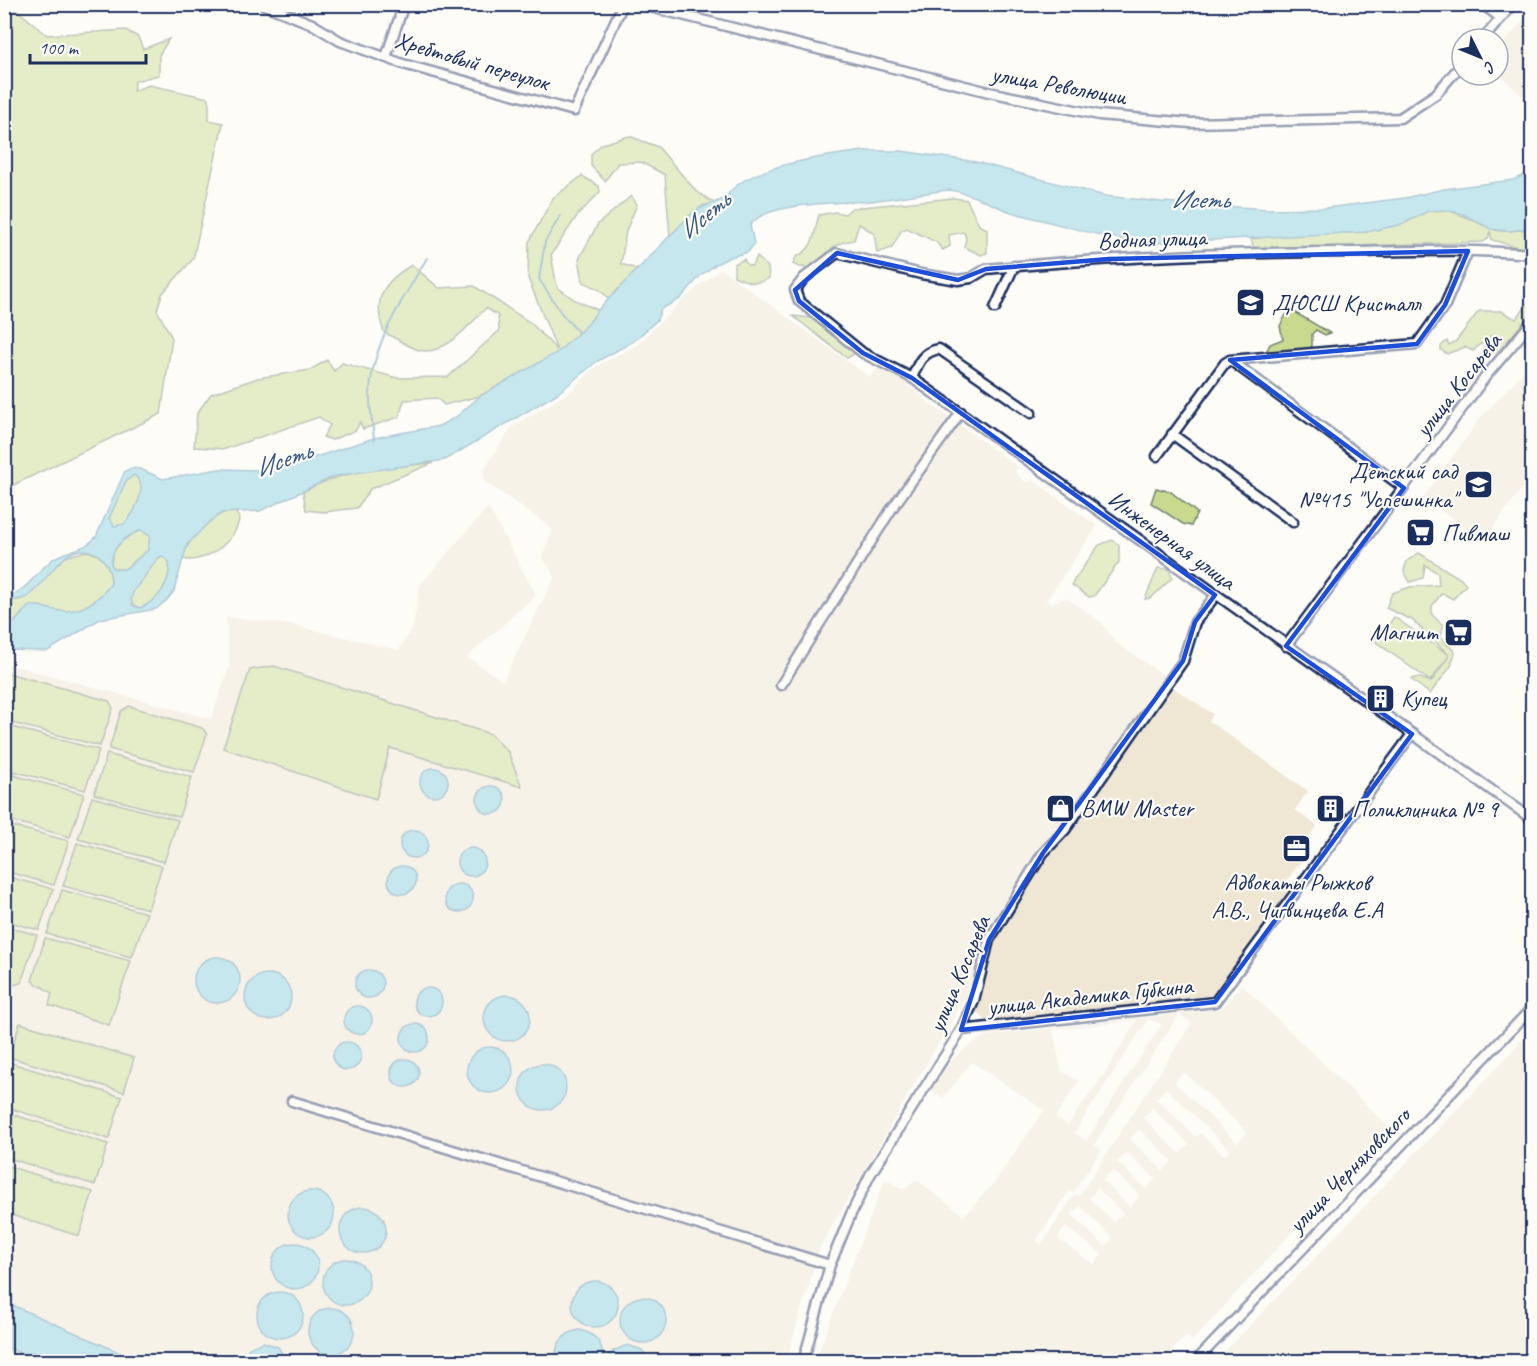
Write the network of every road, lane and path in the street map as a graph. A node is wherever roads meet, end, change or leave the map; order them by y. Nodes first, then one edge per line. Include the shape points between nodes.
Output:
1 (262, 4) edge
2 (404, 4) edge
3 (623, 4) edge
4 (638, 4) edge
5 (1482, 4) edge
6 (1513, 4) edge
7 (1501, 18) junction
8 (1493, 27) edge
9 (387, 57) junction
10 (1450, 78) edge
11 (1468, 251) junction
12 (1533, 254) edge
13 (1014, 266) junction
14 (795, 290) joint
15 (995, 308) dead end
16 (1533, 322) edge
17 (1230, 360) junction
18 (912, 378) junction
19 (961, 412) junction
20 (1031, 413) dead end
21 (1172, 434) junction
22 (1157, 456) dead end
23 (1404, 488) junction
24 (1293, 522) dead end
25 (1216, 596) junction
26 (1287, 646) junction
27 (780, 685) dead end
28 (1412, 734) junction
29 (1532, 817) edge
30 (1533, 1008) edge
31 (961, 1030) junction
32 (292, 1101) dead end
33 (830, 1265) junction
34 (803, 1362) edge
35 (1195, 1362) edge

1 - 9 street, Хребтовый переулок via 312,24 340,41
2 - 9 street
3 - 9 street, Хребтовый переулок via 574,111
4 - 10 street, улица Революции via 989,92 1099,115 1190,123 1400,118 1436,94
5 - 7 street
6 - 7 street
7 - 8 street
11 - 12 street, Водная улица
11 - 13 street, Водная улица via 1296,252
11 - 17 street via 1445,305 1417,344
13 - 14 street, Водная улица via 986,269 958,280 837,253 804,278
13 - 15 street
14 - 18 street, Инженерная улица via 799,302 863,353
16 - 23 street, улица Косарева via 1486,376
17 - 21 street
17 - 23 street
18 - 19 street, Инженерная улица
18 - 20 street via 919,361 929,351 939,349
19 - 25 street, Инженерная улица
19 - 27 street via 891,510
21 - 22 street
21 - 24 street
23 - 26 street, улица Косарева
25 - 26 street, Инженерная улица
25 - 31 street, улица Косарева via 1195,622 1183,661 1065,830 1043,853 989,940 974,1001
26 - 28 street, Инженерная улица
28 - 29 street, Инженерная улица
28 - 31 street, улица Академика Губкина via 1215,1002
30 - 35 street, улица Черняховского
31 - 33 street, улица Косарева via 870,1175
32 - 33 street
33 - 34 street, улица Косарева

